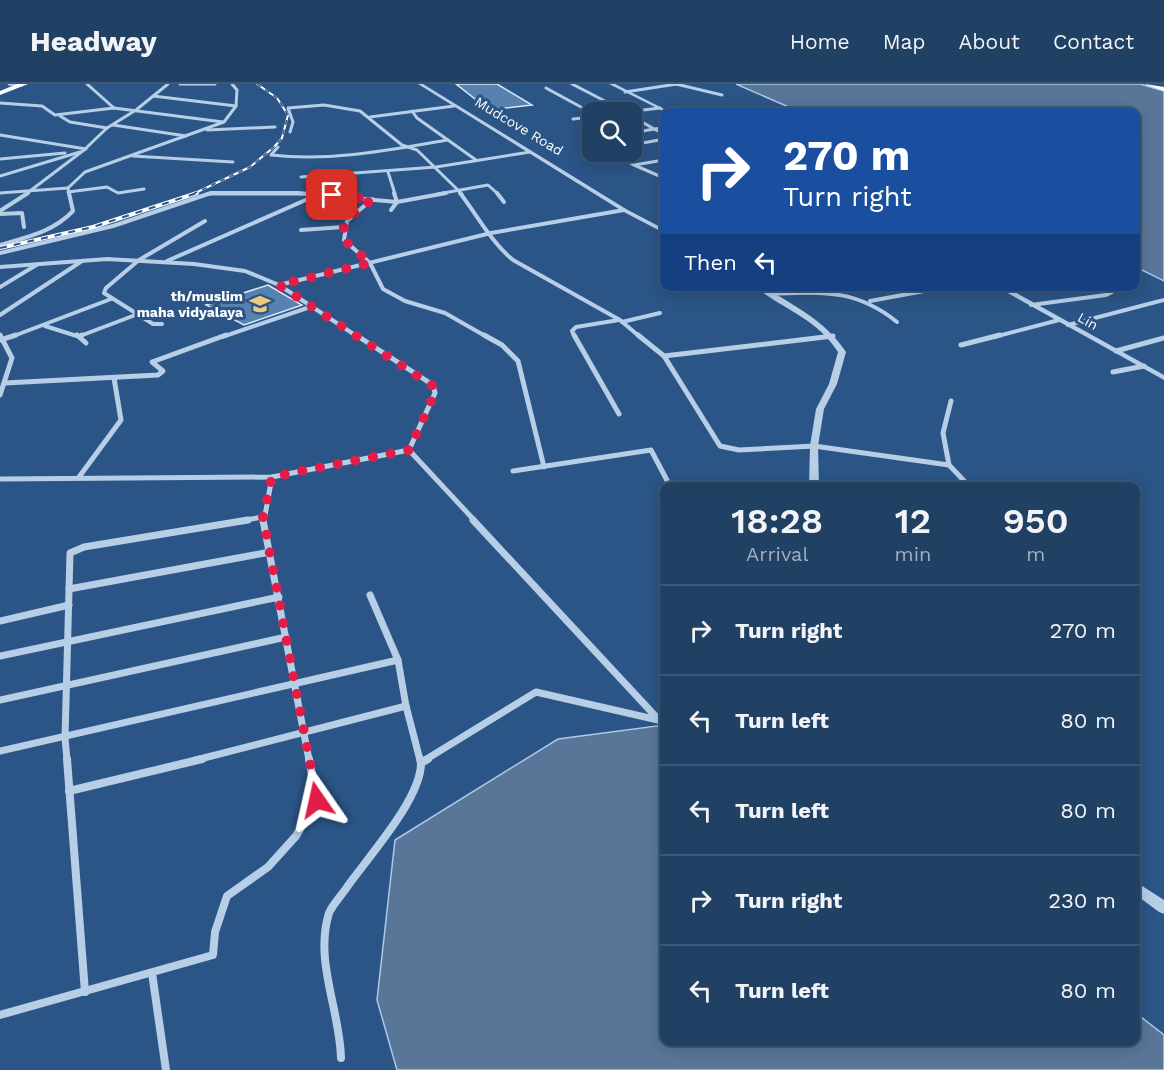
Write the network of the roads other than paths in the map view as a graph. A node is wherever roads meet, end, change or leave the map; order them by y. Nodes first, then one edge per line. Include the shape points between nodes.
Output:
1 (9, 84) edge
2 (23, 84) edge
3 (87, 84) edge
4 (168, 84) edge
5 (180, 84) edge
6 (215, 84) edge
7 (232, 84) edge
8 (420, 84) edge
9 (572, 84) edge
10 (611, 84) edge
11 (676, 84) edge
12 (1148, 84) edge
13 (546, 88) dead end
14 (1164, 89) edge
15 (625, 92) junction
16 (0, 93) edge
17 (722, 95) dead end
18 (153, 96) junction
19 (607, 102) edge
20 (0, 103) edge
21 (236, 105) junction
22 (454, 106) junction
23 (114, 108) junction
24 (660, 108) joint
25 (582, 109) edge
26 (136, 110) junction
27 (642, 110) edge
28 (412, 111) junction
29 (59, 116) junction
30 (370, 117) junction
31 (582, 117) edge
32 (573, 119) dead end
33 (224, 122) junction
34 (642, 122) edge
35 (112, 125) junction
36 (275, 127) dead end
37 (107, 128) junction
38 (660, 128) edge
39 (654, 129) junction
40 (203, 130) junction
41 (642, 131) edge
42 (290, 132) dead end
43 (660, 132) edge
44 (0, 135) edge
45 (186, 136) junction
46 (448, 140) junction
47 (660, 140) edge
48 (642, 143) edge
49 (278, 147) dead end
50 (411, 147) junction
51 (84, 150) junction
52 (530, 152) junction
53 (132, 155) junction
54 (0, 159) edge
55 (477, 160) junction
56 (660, 161) edge
57 (233, 162) dead end
58 (628, 162) edge
59 (634, 165) junction
60 (436, 167) junction
61 (388, 172) junction
62 (0, 176) edge
63 (660, 176) edge
64 (301, 177) dead end
65 (144, 189) dead end
66 (33, 190) junction
67 (68, 190) junction
68 (459, 191) junction
69 (0, 193) edge
70 (317, 195) junction
71 (372, 199) junction
72 (397, 202) junction
73 (504, 202) dead end
74 (390, 210) dead end
75 (624, 210) junction
76 (0, 212) edge
77 (205, 221) dead end
78 (24, 227) dead end
79 (343, 227) junction
80 (660, 229) edge
81 (301, 230) dead end
82 (491, 233) junction
83 (0, 245) edge
84 (0, 253) edge
85 (83, 260) junction
86 (140, 260) junction
87 (166, 262) junction
88 (370, 263) junction
89 (39, 264) junction
90 (0, 267) edge
91 (279, 285) junction
92 (0, 287) edge
93 (764, 291) edge
94 (920, 291) edge
95 (1008, 291) edge
96 (1116, 291) edge
97 (769, 294) junction
98 (111, 299) junction
99 (1164, 300) edge
100 (869, 301) junction
101 (1031, 305) junction
102 (313, 306) junction
103 (660, 313) dead end
104 (138, 314) junction
105 (0, 315) edge
106 (1059, 320) junction
107 (621, 321) junction
108 (897, 322) dead end
109 (162, 324) dead end
110 (1068, 325) junction
111 (45, 326) junction
112 (80, 336) junction
113 (833, 336) junction
114 (2, 338) edge
115 (1164, 338) edge
116 (86, 343) dead end
117 (961, 345) dead end
118 (1116, 351) junction
119 (664, 356) junction
120 (1144, 366) junction
121 (1113, 372) dead end
122 (114, 378) junction
123 (1164, 378) edge
124 (5, 384) junction
125 (0, 395) edge
126 (951, 401) dead end
127 (619, 414) dead end
128 (813, 446) junction
129 (409, 450) junction
130 (949, 465) junction
131 (544, 467) junction
132 (513, 471) dead end
133 (79, 477) junction
134 (272, 477) junction
135 (0, 479) edge
136 (668, 482) edge
137 (814, 482) edge
138 (965, 482) edge
139 (263, 517) junction
140 (270, 552) junction
141 (69, 589) junction
142 (370, 595) dead end
143 (279, 597) junction
144 (69, 605) junction
145 (0, 621) edge
146 (286, 637) junction
147 (68, 642) junction
148 (0, 656) edge
149 (398, 660) junction
150 (295, 683) junction
151 (67, 686) junction
152 (0, 700) edge
153 (406, 706) junction
154 (305, 734) junction
155 (65, 738) junction
156 (0, 751) edge
157 (421, 763) junction
158 (69, 791) junction
159 (1140, 891) edge
160 (1164, 908) edge
161 (152, 973) junction
162 (85, 992) junction
163 (0, 1016) edge
164 (341, 1058) dead end
165 (166, 1070) edge

1 - 2 street
2 - 16 highway
3 - 23 street
4 - 18 street
5 - 6 street
7 - 21 street via 237,90
8 - 22 street, Mudcove Road
9 - 19 street
10 - 15 street
11 - 15 street
11 - 17 street
12 - 14 main road
13 - 25 street
15 - 24 street
18 - 21 street
18 - 26 street
20 - 29 street via 38,105
21 - 33 street
22 - 28 street
22 - 52 street, Mudcove Road
23 - 26 street
23 - 29 street
24 - 27 street
26 - 33 street
26 - 35 street
28 - 30 street
28 - 46 street
29 - 37 street via 70,122
30 - 42 street via 333,106 295,106 288,108
30 - 50 street via 402,145
31 - 32 street
33 - 40 street
34 - 39 street
35 - 37 street
35 - 45 street
36 - 40 street
37 - 51 street
38 - 39 street
39 - 41 street
39 - 43 street
40 - 45 street
44 - 51 street
45 - 53 street
46 - 50 street
46 - 55 street
47 - 48 street
49 - 50 street via 271,154 356,155
50 - 60 street
51 - 54 street
51 - 62 street
51 - 66 street
52 - 55 street
52 - 75 street, Mudcove Road
53 - 57 street
53 - 67 street via 85,172
55 - 60 street
56 - 59 street
58 - 59 street
59 - 63 street
60 - 61 street
60 - 68 street
61 - 64 street
61 - 72 street
65 - 67 street via 118,193 107,187
66 - 67 street
66 - 69 street
66 - 76 street
67 - 83 street via 73,211 60,224
68 - 72 street
68 - 73 street via 491,185
68 - 82 street
70 - 71 street
70 - 84 street via 211,193 113,226
70 - 87 street
71 - 72 street
71 - 79 street
72 - 74 street
75 - 80 street, Mudcove Road
75 - 82 street
76 - 78 street via 22,213
77 - 86 street
79 - 81 street
79 - 88 street via 344,240
82 - 88 street
82 - 107 street via 498,248 513,260
85 - 86 street
85 - 89 street
85 - 105 street
86 - 87 street
86 - 98 street via 106,288 104,293
87 - 91 street via 245,271
88 - 91 street
88 - 131 street via 383,289 445,314 502,345 518,361
89 - 90 street
89 - 92 street
91 - 102 street
93 - 97 street
94 - 100 street
95 - 101 street, Lin
96 - 101 street
97 - 100 street via 855,295
97 - 113 street via 820,323
98 - 104 street
98 - 111 street
99 - 110 street
100 - 108 street
101 - 106 street, Lin
102 - 122 street via 153,360 163,373
102 - 129 street via 433,386 435,393
103 - 107 street
104 - 109 street via 153,324
104 - 112 street
106 - 110 street, Lin
106 - 117 street
107 - 119 street
107 - 127 street via 576,327 572,331
110 - 118 street, Lin
111 - 112 street
111 - 114 street
112 - 116 street
113 - 119 street
113 - 128 street via 842,352 833,384 820,409
114 - 124 street via 12,358
115 - 118 street
118 - 120 street, Lin
119 - 128 street via 720,446 739,450
120 - 121 street
120 - 123 street, Lin
122 - 124 street
122 - 133 street via 121,420
124 - 125 street
126 - 130 street via 942,420 942,441
128 - 130 street
128 - 137 street
129 - 134 street
129 - 157 street via 659,720 536,692
130 - 138 street
131 - 132 street
131 - 136 street via 651,450
133 - 134 street
133 - 135 street
134 - 139 street
139 - 140 street
139 - 141 street via 84,547 70,553
140 - 141 street
140 - 143 street
141 - 144 street
142 - 149 street
143 - 146 street
143 - 147 street
144 - 145 street
144 - 147 street
146 - 150 street
146 - 151 street
147 - 148 street
147 - 151 street
149 - 150 street
149 - 153 street
150 - 154 street
150 - 155 street
151 - 152 street
151 - 155 street
153 - 154 street
153 - 157 street
154 - 158 street
154 - 161 street via 317,800 296,836 268,867 227,896 215,932 213,955
155 - 156 street
155 - 158 street
157 - 164 street via 421,778 408,803 330,911 324,929 327,981 342,1035
158 - 162 street
159 - 160 street
161 - 162 street
161 - 165 street
162 - 163 street

